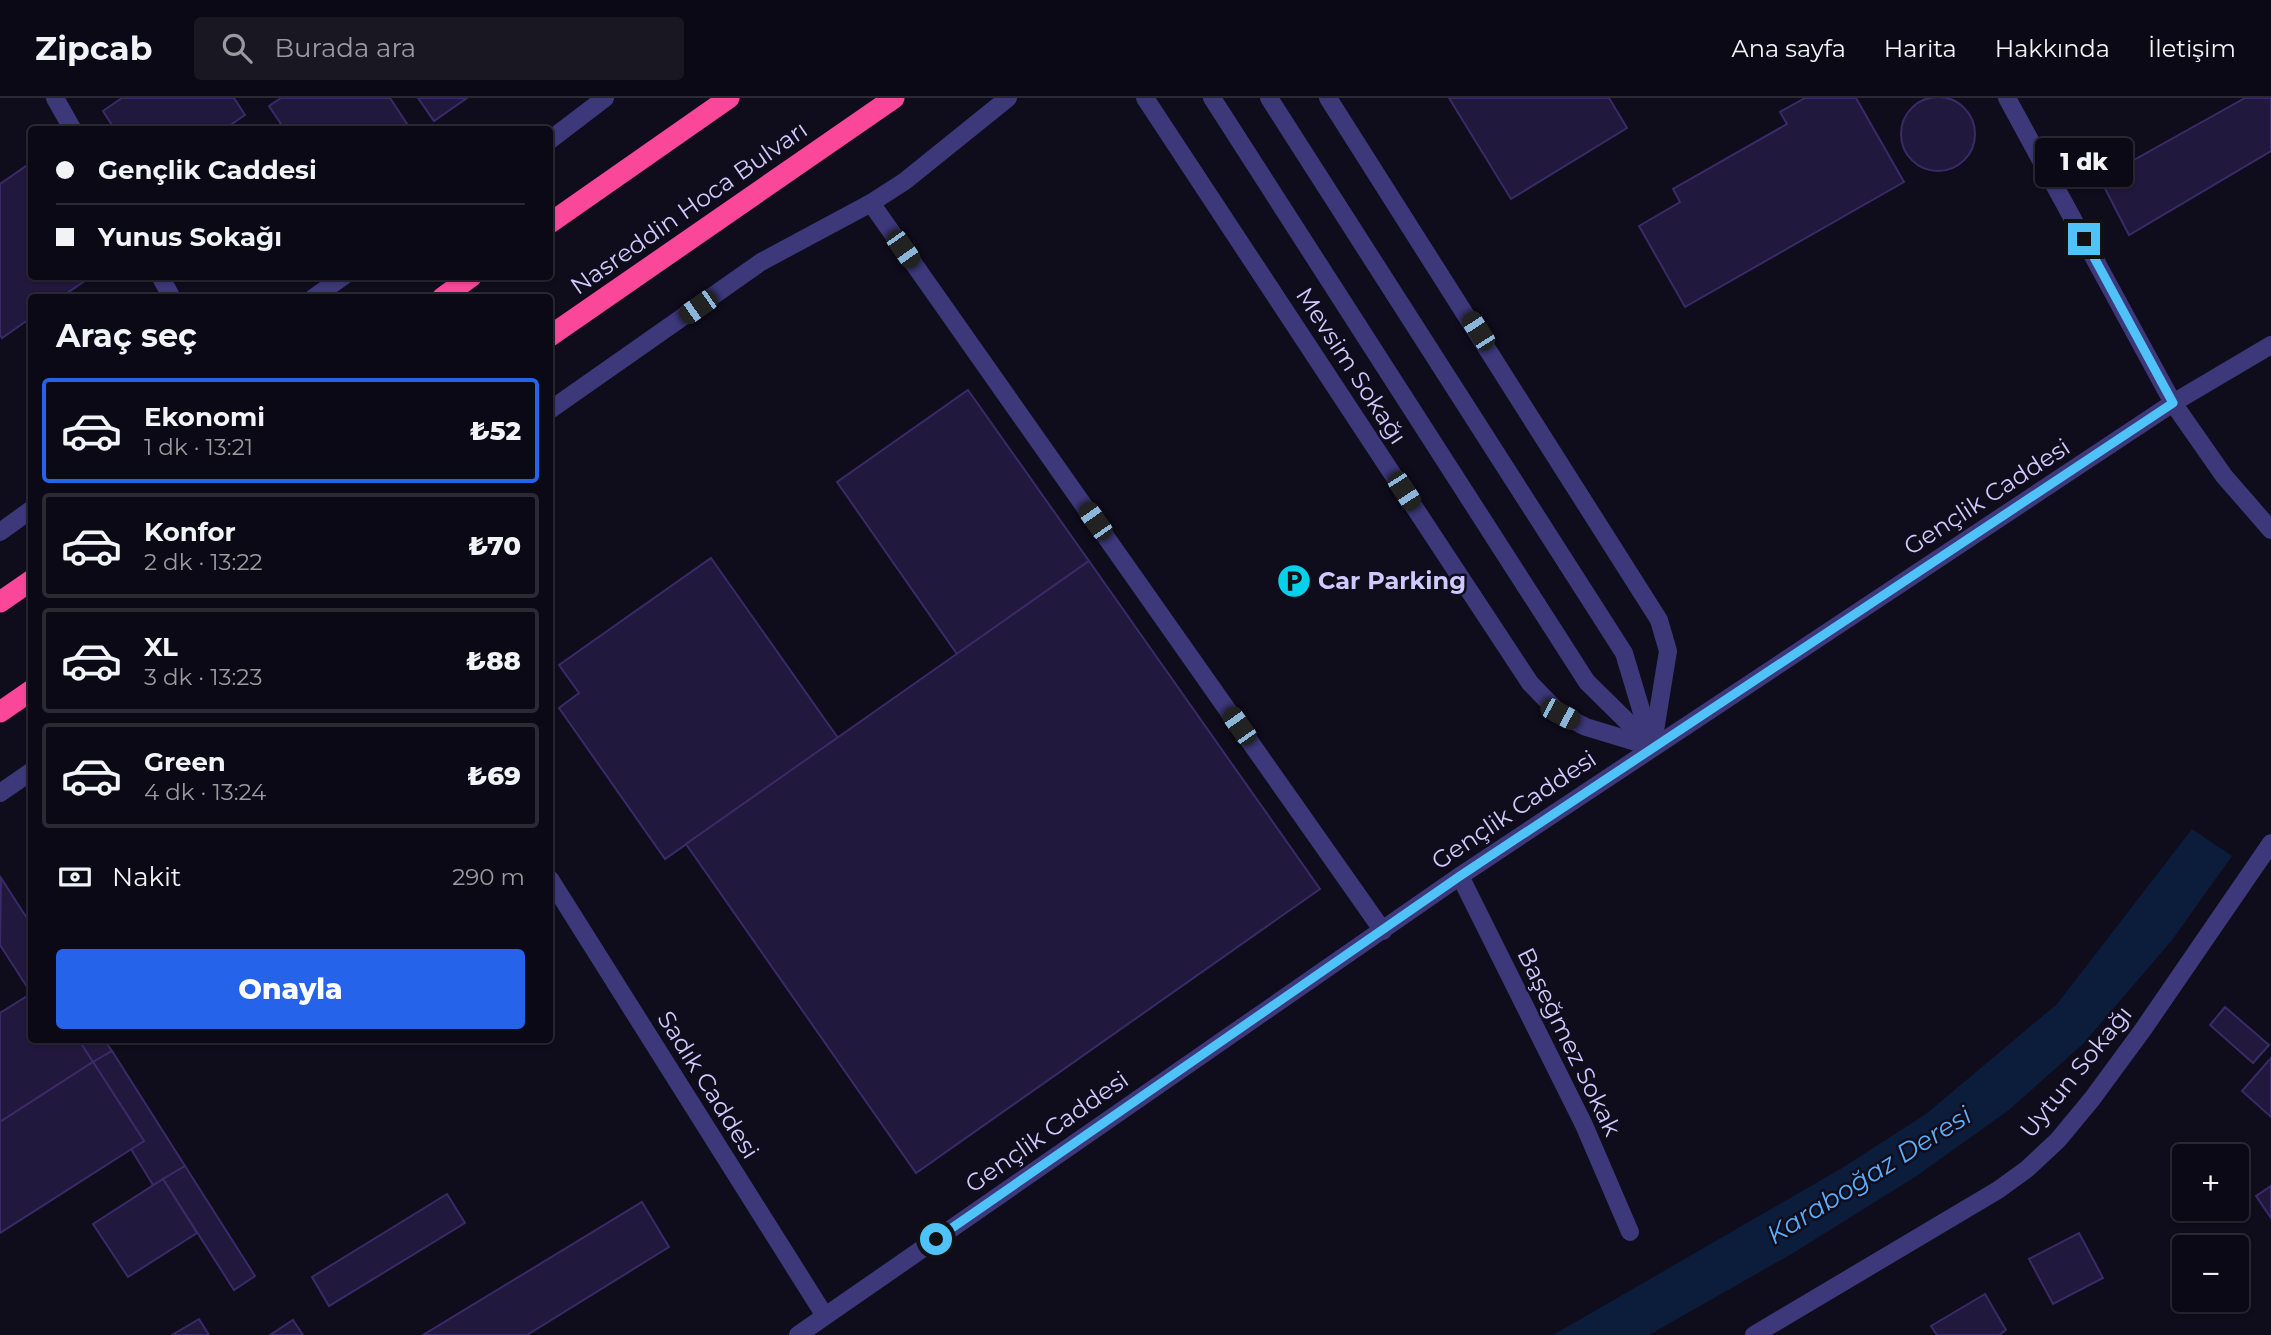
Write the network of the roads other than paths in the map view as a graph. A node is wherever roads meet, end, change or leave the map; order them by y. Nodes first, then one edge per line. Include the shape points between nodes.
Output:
1 (55, 98) edge
2 (605, 98) edge
3 (729, 98) edge
4 (894, 98) edge
5 (1008, 98) edge
6 (1145, 98) edge
7 (1212, 98) edge
8 (1269, 98) edge
9 (1328, 98) edge
10 (2007, 98) edge
11 (71, 126) edge
12 (553, 138) edge
13 (871, 203) junction
14 (553, 221) edge
15 (338, 280) edge
16 (467, 280) edge
17 (319, 294) edge
18 (447, 294) edge
19 (553, 335) edge
20 (2271, 345) edge
21 (2173, 403) junction
22 (553, 408) edge
23 (28, 512) edge
24 (2271, 530) edge
25 (0, 531) edge
26 (28, 583) edge
27 (0, 602) edge
28 (28, 693) edge
29 (0, 712) edge
30 (1653, 747) junction
31 (28, 774) edge
32 (0, 793) edge
33 (2271, 843) edge
34 (1460, 876) junction
35 (553, 884) edge
36 (1383, 931) junction
37 (1630, 1232) dead end
38 (825, 1316) junction
39 (798, 1335) edge
40 (1754, 1335) edge

1 - 11 street
2 - 12 street
3 - 14 highway
4 - 19 highway, Nasreddin Hoca Bulvarı
5 - 13 street
6 - 30 street, Mevsim Sokağı via 1530,683 1560,714 1586,727
7 - 30 street, Mevsim Sokağı via 1587,682
8 - 30 street via 1624,653
9 - 30 street via 1659,620 1668,651
10 - 21 street
13 - 22 street via 761,262
13 - 36 street
15 - 17 street
16 - 18 highway
20 - 21 street, Gençlik Caddesi
21 - 24 street via 2224,476
21 - 30 street, Gençlik Caddesi
23 - 25 street
26 - 27 highway
28 - 29 highway
30 - 34 street, Gençlik Caddesi
31 - 32 street
33 - 40 street, Uytun Sokağı via 2142,1031 2058,1140 1998,1190
34 - 36 street, Gençlik Caddesi
34 - 37 street, Başeğmez Sokak via 1584,1125
35 - 38 street, Sadık Caddesi
36 - 38 street, Gençlik Caddesi
38 - 39 street, Gençlik Caddesi

